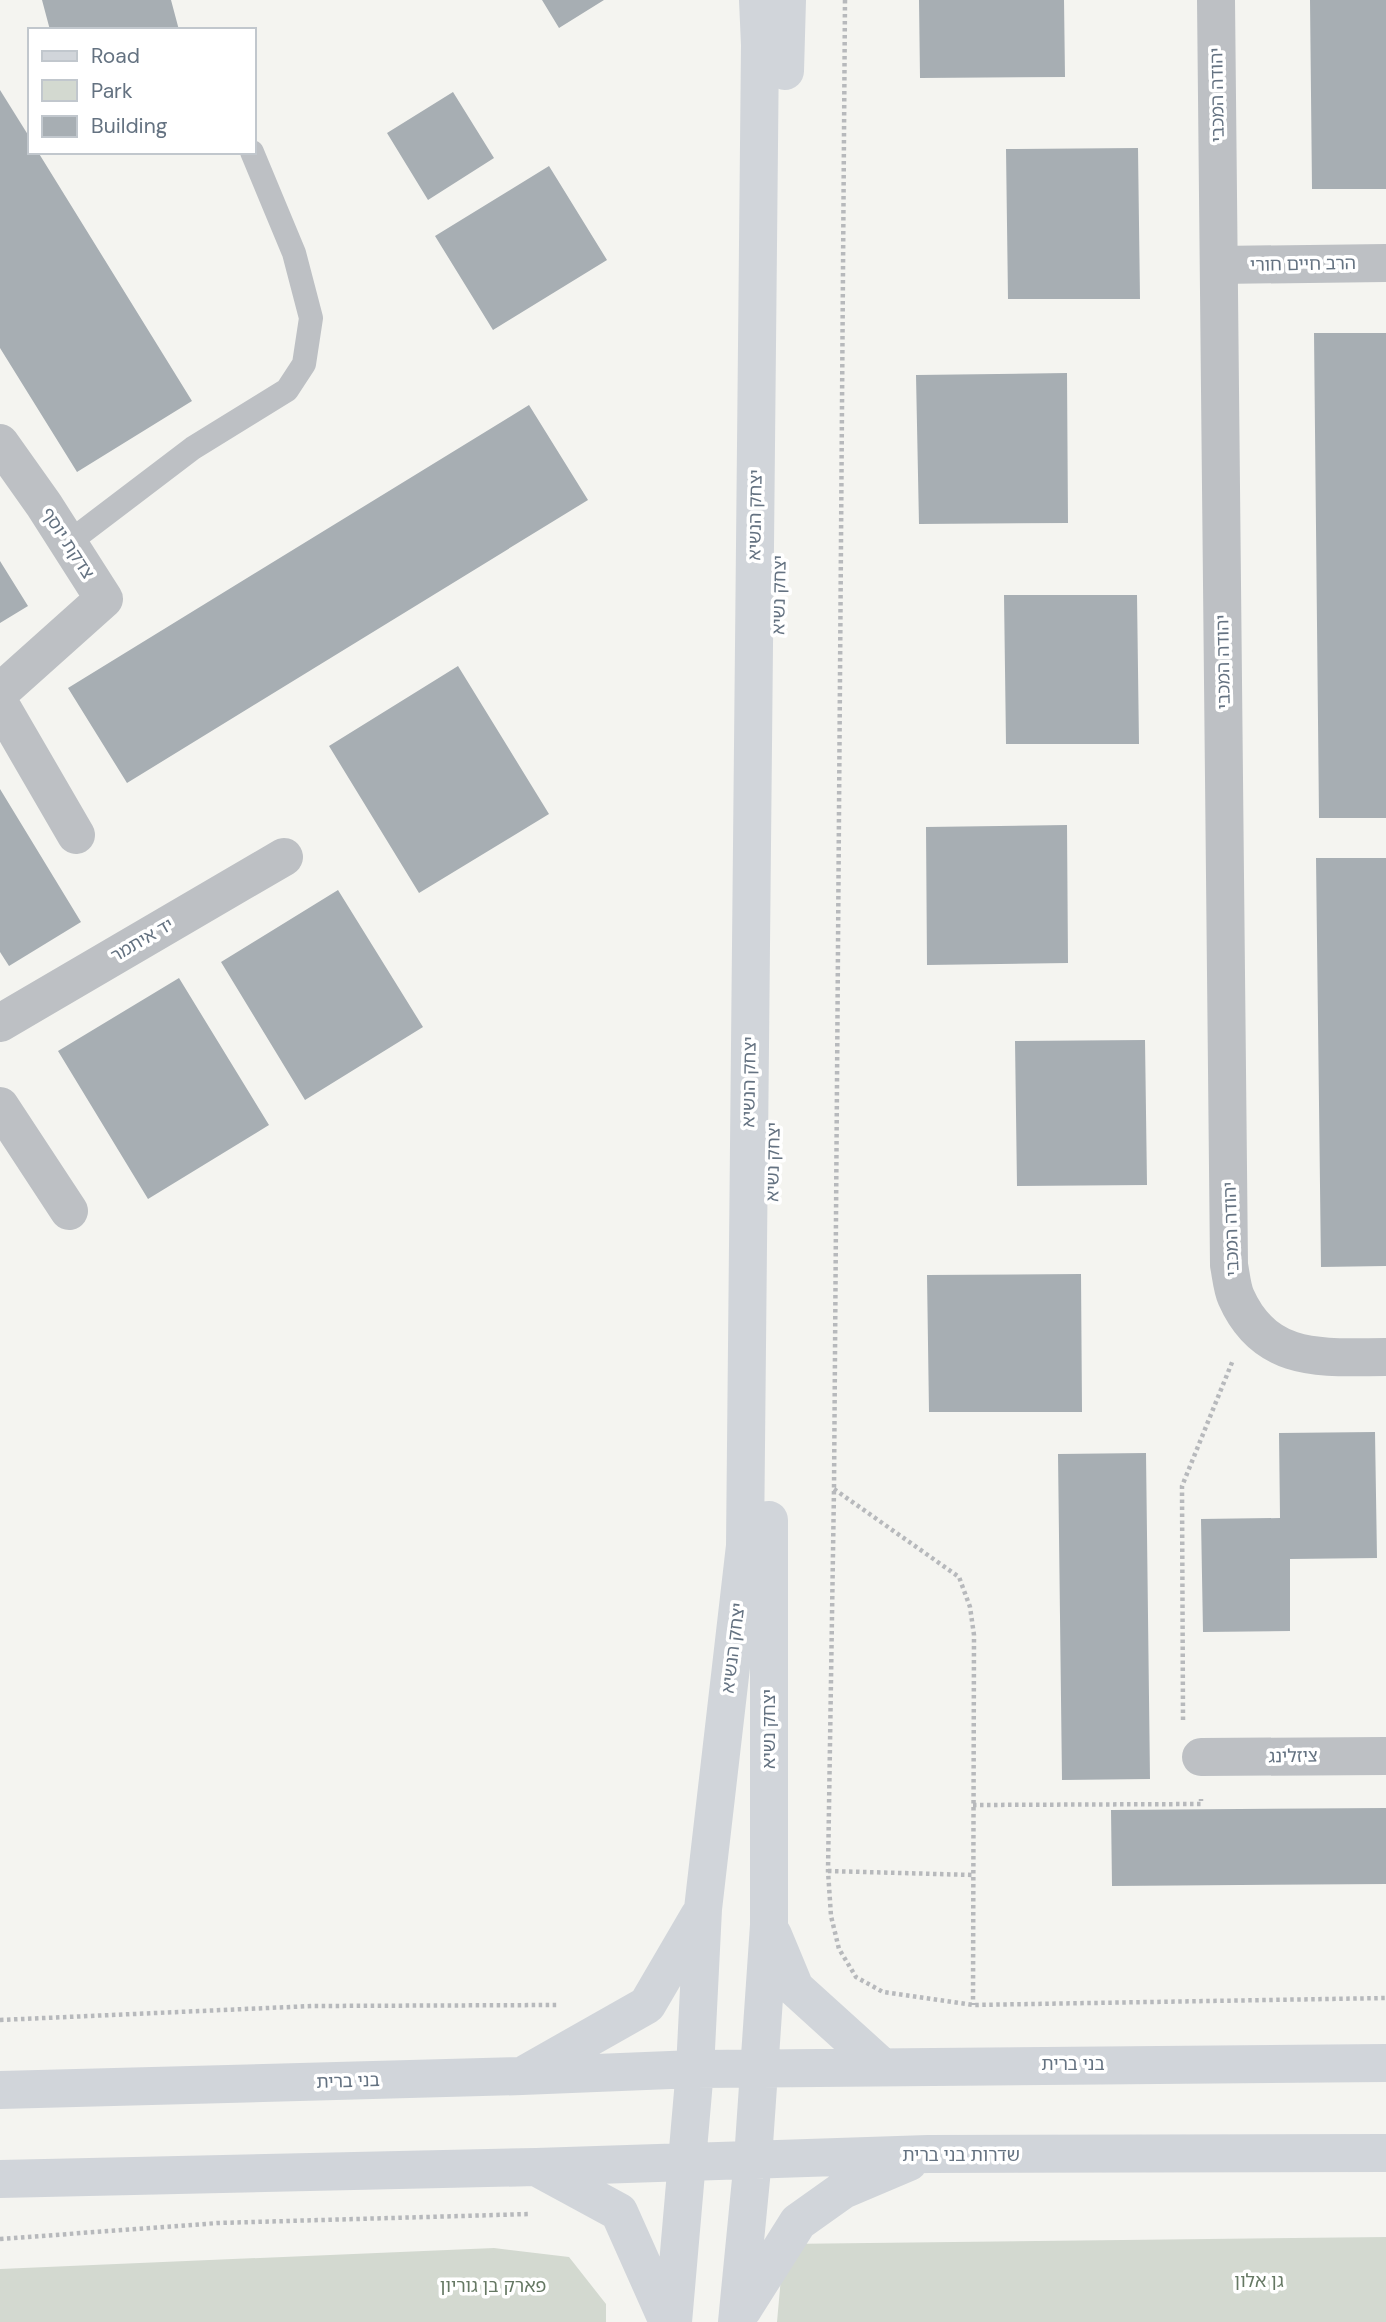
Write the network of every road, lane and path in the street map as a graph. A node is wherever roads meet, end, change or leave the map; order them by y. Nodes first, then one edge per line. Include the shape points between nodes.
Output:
1 (758, 0) edge
2 (787, 0) edge
3 (845, 0) edge
4 (1216, 0) edge
5 (253, 154) edge
6 (1386, 263) edge
7 (1220, 265) junction
8 (0, 443) edge
9 (68, 543) junction
10 (0, 692) edge
11 (0, 704) edge
12 (76, 835) dead end
13 (284, 857) dead end
14 (0, 1023) edge
15 (0, 1106) edge
16 (69, 1212) dead end
17 (1249, 1320) junction
18 (1386, 1357) edge
19 (834, 1489) junction
20 (1386, 1756) edge
21 (1201, 1757) junction
22 (973, 1805) junction
23 (828, 1871) junction
24 (973, 1875) junction
25 (703, 1909) junction
26 (769, 1925) junction
27 (1386, 1998) edge
28 (563, 2005) dead end
29 (972, 2005) junction
30 (0, 2020) edge
31 (1386, 2063) edge
32 (880, 2066) junction
33 (760, 2068) junction
34 (695, 2069) junction
35 (522, 2076) junction
36 (0, 2090) edge
37 (1386, 2153) edge
38 (928, 2154) junction
39 (753, 2158) junction
40 (687, 2161) junction
41 (536, 2167) junction
42 (0, 2179) edge
43 (539, 2218) dead end
44 (0, 2239) edge
45 (738, 2319) edge
46 (671, 2322) edge

1 - 25 main road, יצחק הנשיא via 745,1546
2 - 26 main road, יצחק נשיא via 769,1531
3 - 19 path
4 - 7 street, יהודה המכבי
5 - 9 lane via 294,253 311,318 304,364 287,390 193,448
6 - 7 street, הרב חיים חורי
7 - 17 street, יהודה המכבי via 1229,1265 1235,1296
8 - 9 street, צדקת יוסף
9 - 10 street, צדקת יוסף via 104,599
11 - 12 street
13 - 14 street, יד איתמר
15 - 16 street
17 - 18 street, יהודה המכבי via 1276,1346 1315,1357
17 - 21 path via 1182,1486 1183,1757
19 - 22 path via 959,1577 974,1635
19 - 23 path
20 - 21 street, ציזלינג
21 - 22 path via 1201,1804
22 - 24 path
23 - 24 path
23 - 29 path via 839,1949 856,1977 883,1992
24 - 29 path
25 - 34 main road, יצחק הנשיא
25 - 35 main road via 647,2005
26 - 32 main road via 795,1988
26 - 33 main road, יצחק נשיא
27 - 29 path
28 - 30 path via 312,2006
31 - 32 main road, בני ברית
32 - 33 main road, בני ברית
33 - 34 main road
33 - 39 main road, יצחק נשיא
34 - 35 main road, בני ברית
34 - 40 main road, יצחק הנשיא
35 - 36 main road, בני ברית
37 - 38 main road, שדרות בני ברית
38 - 39 main road, שדרות בני ברית
38 - 45 main road via 844,2190 798,2222
39 - 40 main road, שדרות בני ברית
39 - 45 main road, יצחק נשיא
40 - 41 main road, שדרות בני ברית
40 - 46 main road
41 - 42 main road
41 - 46 main road via 619,2212
43 - 44 path via 527,2212 218,2222

